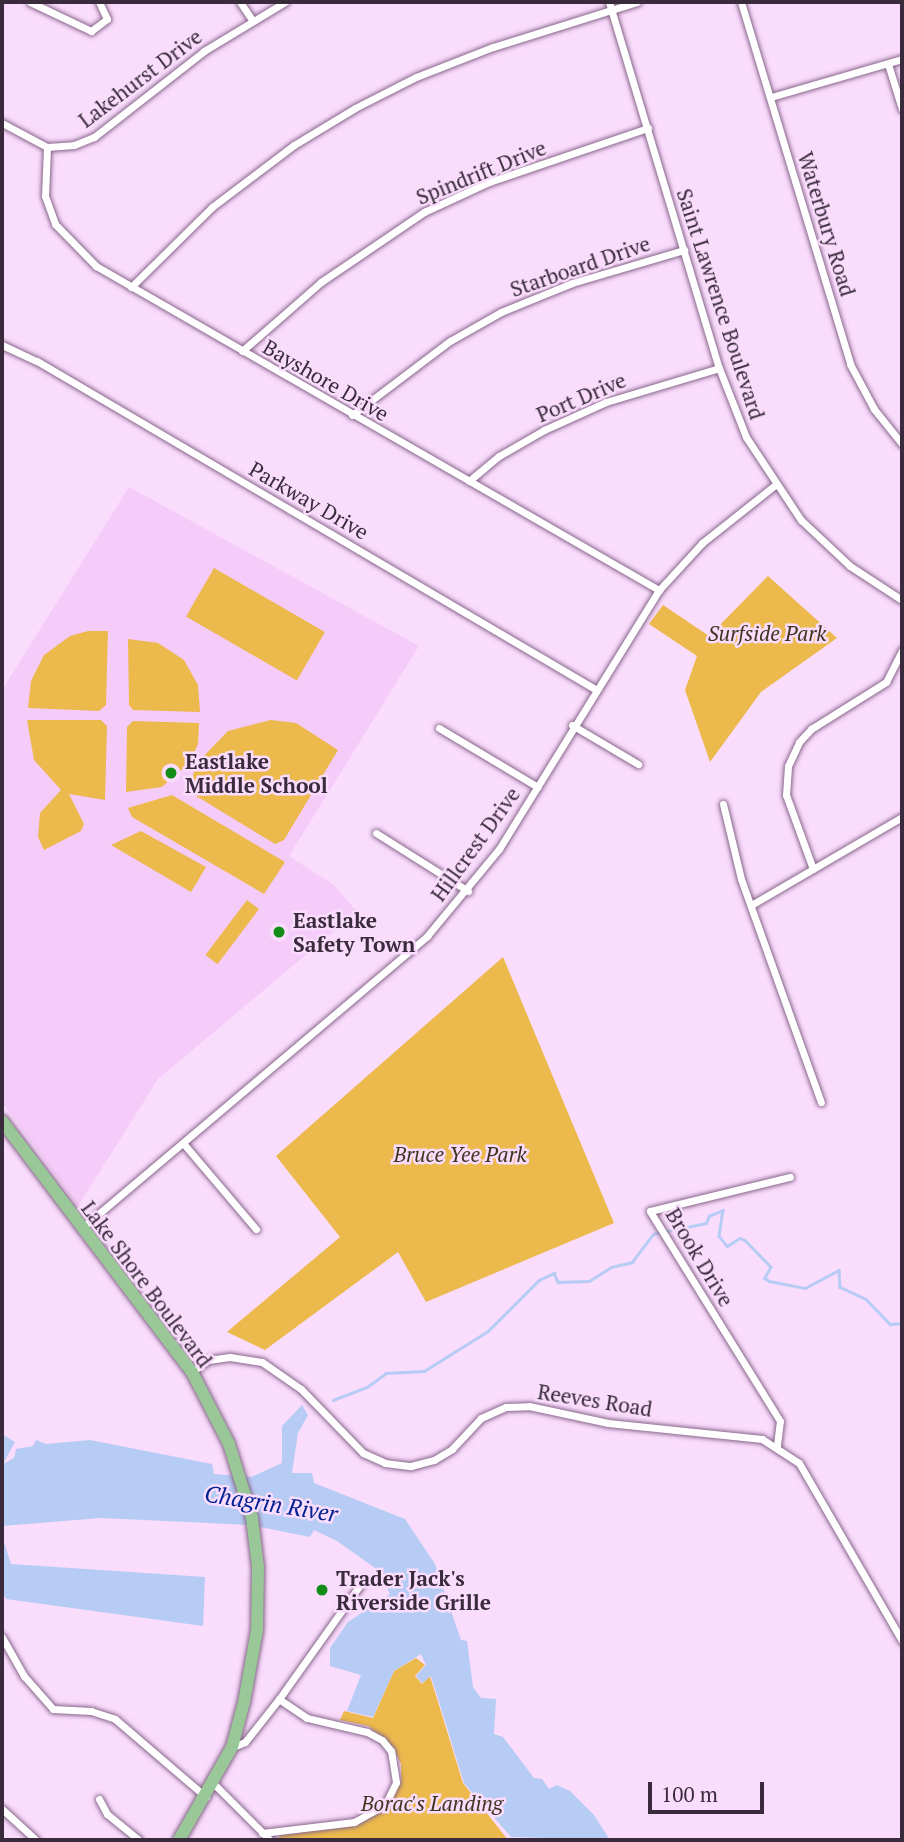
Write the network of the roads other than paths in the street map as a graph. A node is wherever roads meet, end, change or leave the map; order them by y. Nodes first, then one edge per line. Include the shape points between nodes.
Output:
1 (30, 2) edge
2 (99, 2) edge
3 (240, 2) edge
4 (285, 2) edge
5 (637, 2) edge
6 (741, 2) edge
7 (610, 5) edge
8 (252, 20) junction
9 (902, 59) edge
10 (888, 64) junction
11 (771, 97) junction
12 (902, 109) edge
13 (2, 123) edge
14 (648, 128) junction
15 (47, 148) junction
16 (684, 250) junction
17 (131, 287) junction
18 (2, 345) edge
19 (242, 351) junction
20 (719, 368) junction
21 (352, 415) junction
22 (902, 444) edge
23 (469, 481) junction
24 (774, 486) junction
25 (659, 590) junction
26 (902, 600) edge
27 (902, 650) edge
28 (596, 689) junction
29 (572, 725) junction
30 (439, 728) dead end
31 (638, 764) dead end
32 (538, 787) junction
33 (723, 804) dead end
34 (902, 817) edge
35 (376, 833) dead end
36 (813, 869) junction
37 (468, 891) junction
38 (753, 904) junction
39 (821, 1102) dead end
40 (2, 1121) edge
41 (183, 1143) junction
42 (790, 1177) dead end
43 (83, 1227) junction
44 (256, 1229) dead end
45 (192, 1372) junction
46 (777, 1445) junction
47 (363, 1581) dead end
48 (2, 1637) edge
49 (902, 1641) edge
50 (279, 1699) junction
51 (232, 1747) junction
52 (214, 1784) junction
53 (206, 1797) junction
54 (99, 1799) dead end
55 (2, 1809) edge
56 (262, 1833) junction
57 (183, 1839) edge
58 (36, 1840) edge
59 (139, 1840) edge
60 (270, 1840) edge

1 - 2 street via 91,31 107,19
3 - 8 street
4 - 8 street, Lakehurst Drive
5 - 7 street
6 - 11 street, Waterbury Road
7 - 14 street, Saint Lawrence Boulevard
7 - 17 street via 416,77 355,108 294,145 212,207
8 - 15 street, Lakehurst Drive via 204,51 94,137
9 - 10 street
10 - 11 street
10 - 12 street
11 - 22 street, Waterbury Road via 850,364 874,409
13 - 15 street
14 - 16 street, Saint Lawrence Boulevard
14 - 19 street, Spindrift Drive via 489,183 424,212 321,282
15 - 17 street, Bayshore Drive via 45,196 55,224 96,266
16 - 20 street, Saint Lawrence Boulevard
16 - 21 street, Starboard Drive via 572,283 500,312 450,341
17 - 19 street, Bayshore Drive
18 - 28 street, Parkway Drive
19 - 21 street, Bayshore Drive
20 - 23 street, Port Drive via 606,402 544,430
20 - 24 street, Saint Lawrence Boulevard via 746,437
21 - 23 street, Bayshore Drive
23 - 25 street, Bayshore Drive
24 - 25 street, Hillcrest Drive via 702,543
24 - 26 street, Saint Lawrence Boulevard via 824,544
25 - 28 street, Hillcrest Drive
27 - 36 street via 886,682 811,729 788,766 786,795
28 - 29 street, Hillcrest Drive
29 - 31 street
29 - 32 street, Hillcrest Drive
30 - 32 street
32 - 37 street, Hillcrest Drive
33 - 38 street via 741,879
34 - 36 street
35 - 37 street
36 - 38 street
37 - 41 street, Hillcrest Drive via 427,936
38 - 39 street
40 - 43 main road, Lake Shore Boulevard
41 - 43 street, Hillcrest Drive
41 - 44 street
42 - 46 street, Brook Drive via 650,1212 780,1421
43 - 45 main road, Lake Shore Boulevard
45 - 46 street, Reeves Road via 208,1360 230,1357 270,1365 301,1389 363,1453 385,1463 411,1466 434,1460 452,1449 481,1418 506,1407 529,1406 608,1423 746,1435
45 - 51 main road, Lake Shore Boulevard via 229,1444 252,1518 258,1567 257,1630
46 - 49 street, Reeves Road via 799,1463 822,1499
47 - 50 street
48 - 53 street via 24,1676 53,1709 91,1711 115,1719
50 - 51 street via 245,1742
50 - 56 street via 307,1718 382,1740 397,1767 396,1782 385,1805 337,1827
51 - 52 main road, Lake Shore Boulevard
52 - 53 main road, Lake Shore Boulevard
52 - 56 street
53 - 57 main road, Lake Shore Boulevard
54 - 59 street via 107,1814
55 - 58 street
56 - 60 street

